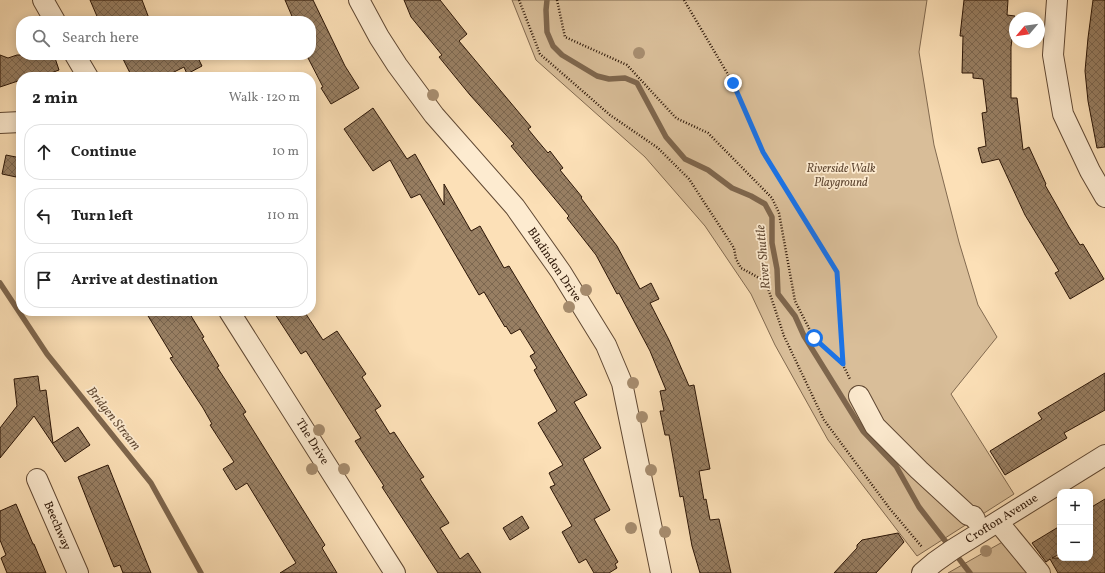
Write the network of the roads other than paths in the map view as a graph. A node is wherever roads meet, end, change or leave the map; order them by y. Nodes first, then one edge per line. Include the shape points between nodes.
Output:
1 (43, 0) edge
2 (359, 0) edge
3 (1057, 0) edge
4 (51, 16) edge
5 (78, 60) edge
6 (85, 72) edge
7 (16, 122) edge
8 (0, 123) edge
9 (1105, 197) edge
10 (232, 316) edge
11 (859, 396) road end
12 (1105, 455) edge
13 (37, 479) dead end
14 (980, 524) junction
15 (928, 568) edge
16 (78, 573) edge
17 (395, 573) edge
18 (661, 573) edge
19 (1040, 573) edge

1 - 4 street
2 - 18 street, Bladindon Drive via 397,64 434,115 515,207 561,272 606,345 622,383
3 - 9 street via 1053,55 1063,114 1090,172
5 - 6 street
7 - 8 street
10 - 17 street, The Drive
11 - 14 street via 875,426 919,470
12 - 14 street, Crofton Avenue
13 - 16 street, Beechway
14 - 15 street, Crofton Avenue
14 - 19 street

